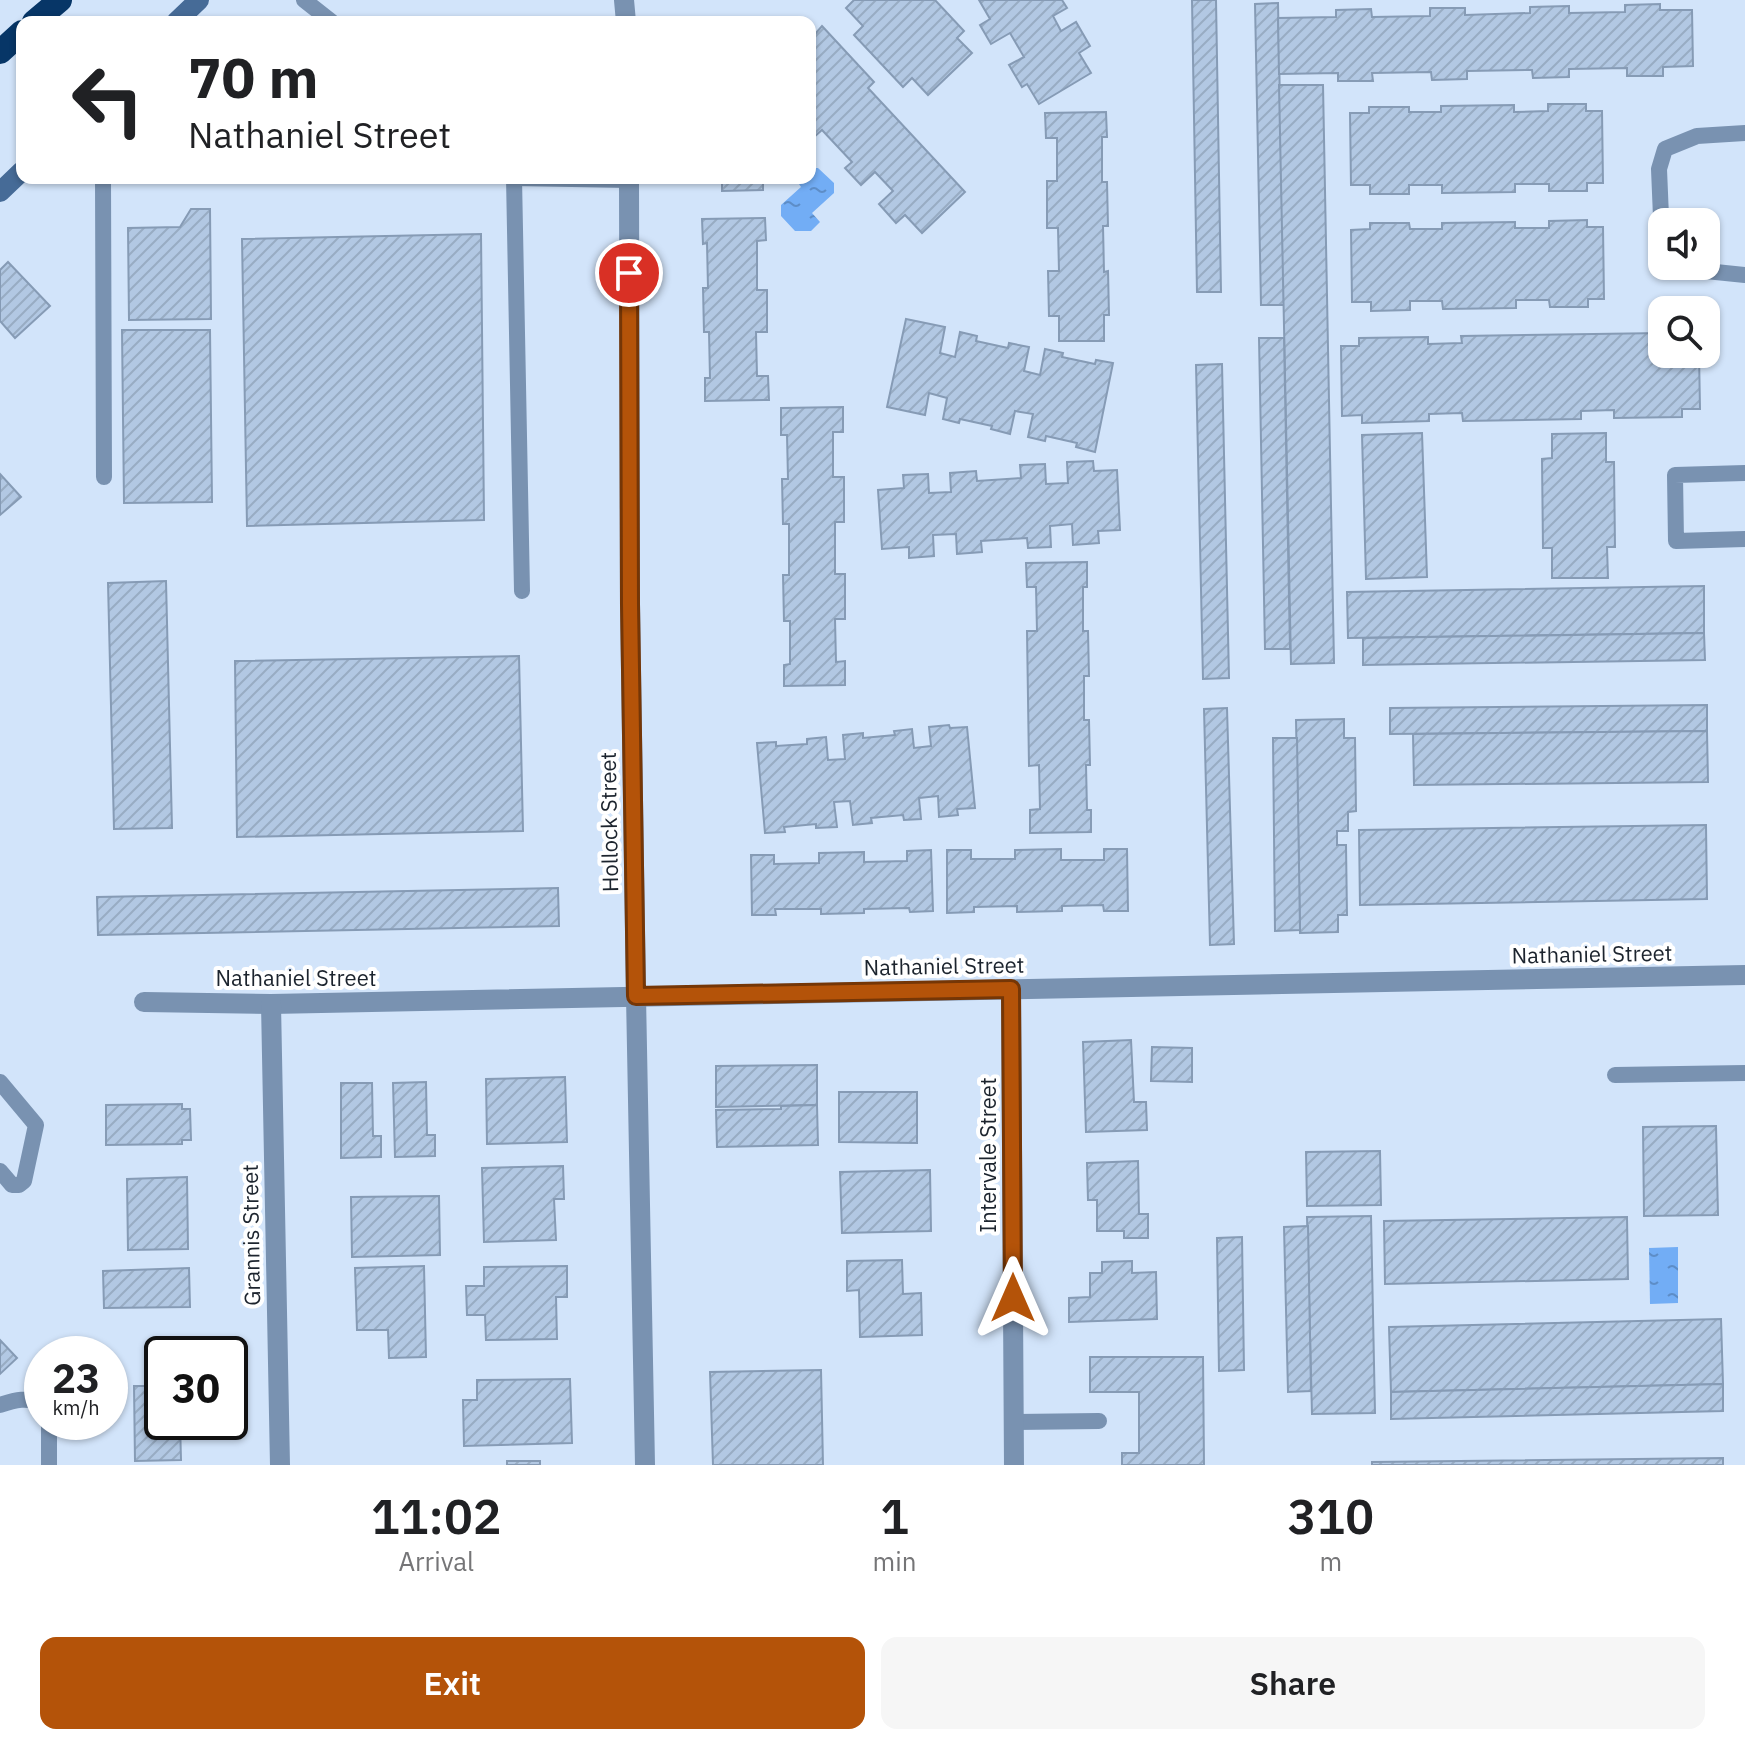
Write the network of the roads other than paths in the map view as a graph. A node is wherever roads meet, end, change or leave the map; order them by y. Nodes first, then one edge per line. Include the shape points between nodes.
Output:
1 (57, 0) edge
2 (199, 0) edge
3 (304, 0) edge
4 (40, 16) edge
5 (182, 16) edge
6 (324, 16) edge
7 (16, 37) edge
8 (0, 52) edge
9 (1745, 133) edge
10 (16, 177) edge
11 (103, 184) edge
12 (514, 184) edge
13 (629, 184) edge
14 (0, 192) edge
15 (1661, 208) edge
16 (1720, 272) edge
17 (1745, 275) edge
18 (1745, 473) edge
19 (104, 477) dead end
20 (1745, 539) edge
21 (522, 591) dead end
22 (1745, 975) edge
23 (1011, 989) junction
24 (636, 996) junction
25 (144, 1002) dead end
26 (271, 1004) junction
27 (1745, 1073) edge
28 (1615, 1075) dead end
29 (0, 1082) edge
30 (0, 1171) edge
31 (24, 1399) edge
32 (0, 1405) edge
33 (1099, 1421) dead end
34 (1013, 1422) junction
35 (49, 1440) edge
36 (49, 1465) edge
37 (280, 1465) edge
38 (645, 1465) edge
39 (1014, 1465) edge

1 - 4 highway
2 - 5 main road
3 - 6 lane
7 - 8 highway
9 - 15 lane via 1697,136 1665,149 1659,169
10 - 14 main road
11 - 19 lane
12 - 21 lane
13 - 24 street, Hollock Street
16 - 17 lane
18 - 20 lane via 1675,475 1676,541
22 - 23 street, Nathaniel Street
23 - 24 street, Nathaniel Street
23 - 34 street, Intervale Street
24 - 26 street, Nathaniel Street
24 - 38 street, Hollock Street
25 - 26 street, Nathaniel Street
26 - 37 street, Grannis Street
27 - 28 lane
29 - 30 lane via 36,1125 24,1181 12,1185
31 - 32 lane
33 - 34 lane
34 - 39 street, Intervale Street
35 - 36 lane

